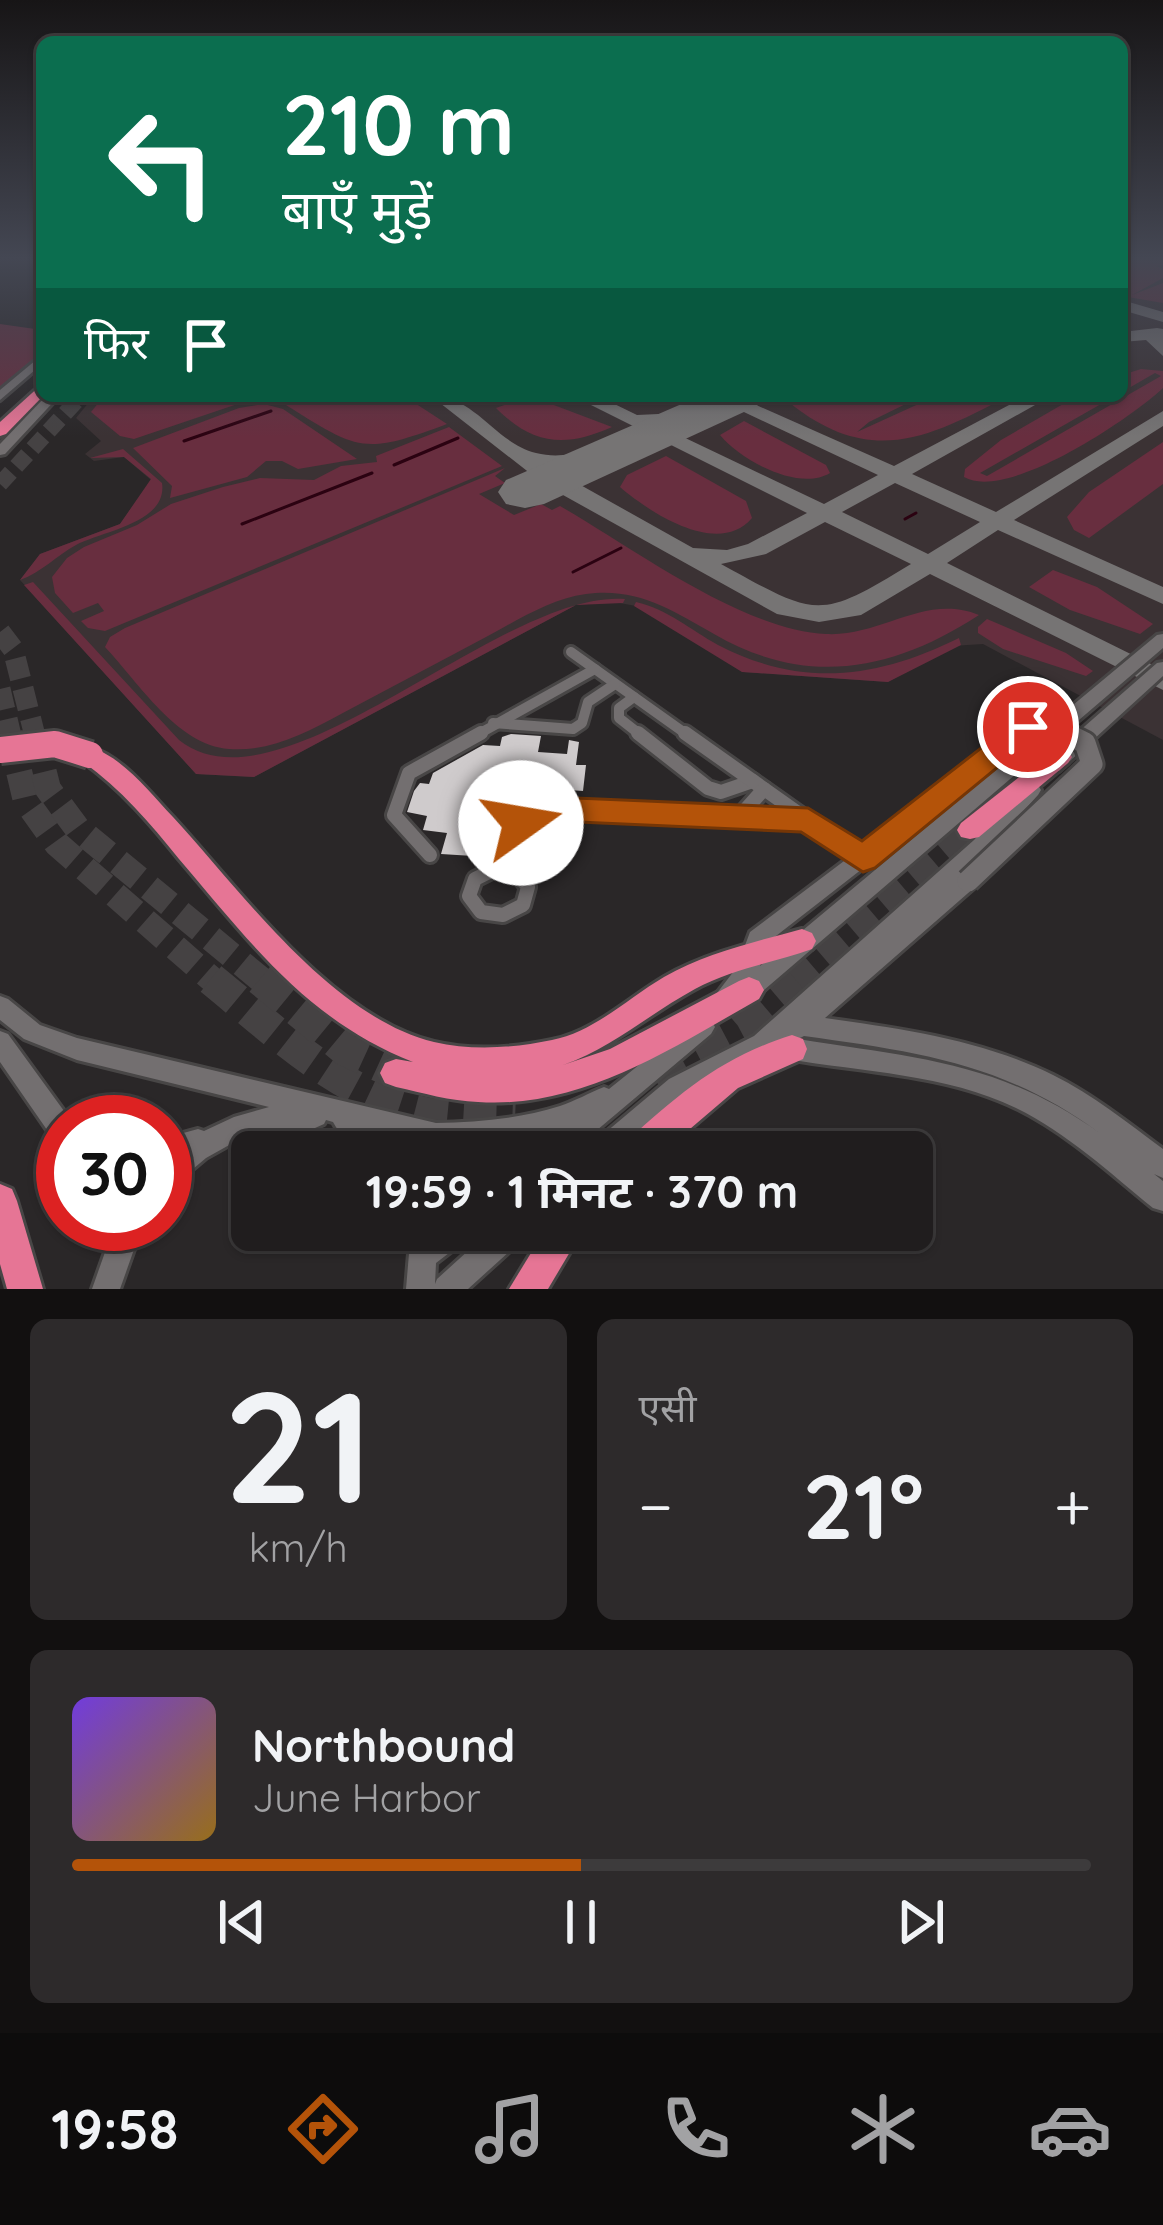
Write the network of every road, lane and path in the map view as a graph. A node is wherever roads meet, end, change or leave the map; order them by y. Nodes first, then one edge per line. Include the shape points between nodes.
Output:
1 (36, 364) edge
2 (36, 380) edge
3 (36, 394) edge
4 (0, 397) edge
5 (47, 402) edge
6 (0, 414) edge
7 (0, 431) edge
8 (0, 451) edge
9 (1163, 639) edge
10 (572, 652) dead end
11 (1163, 668) edge
12 (595, 669) junction
13 (616, 684) junction
14 (634, 697) junction
15 (492, 723) junction
16 (0, 750) edge
17 (1060, 757) junction
18 (758, 785) junction
19 (739, 817) junction
20 (808, 820) junction
21 (970, 830) tunnel mouth
22 (430, 855) dead end
23 (863, 859) junction
24 (508, 869) dead end
25 (802, 941) junction
26 (752, 955) junction
27 (749, 990) junction
28 (0, 1006) edge
29 (712, 1010) junction
30 (782, 1037) junction
31 (0, 1042) edge
32 (396, 1073) tunnel mouth
33 (637, 1082) junction
34 (38, 1095) edge
35 (237, 1127) junction
36 (363, 1131) edge
37 (577, 1131) edge
38 (627, 1131) edge
39 (662, 1131) edge
40 (192, 1142) edge
41 (192, 1152) edge
42 (1163, 1165) edge
43 (1163, 1198) edge
44 (0, 1202) edge
45 (120, 1251) edge
46 (424, 1251) edge
47 (489, 1251) edge
48 (552, 1251) edge
49 (25, 1289) edge
50 (106, 1289) edge
51 (420, 1289) edge
52 (447, 1289) edge
53 (527, 1289) edge

1 - 4 main road
2 - 6 highway
3 - 7 highway
5 - 8 main road
9 - 25 main road
10 - 12 street
11 - 17 main road
12 - 13 street
12 - 15 street
13 - 14 street
13 - 15 street via 588,702 573,729
14 - 18 street
14 - 18 street via 619,718 708,788
15 - 22 street via 404,781 394,818
16 - 26 highway, bridge via 80,750 112,770 305,980 385,1041 440,1059 500,1063 560,1052 688,978
17 - 21 highway
17 - 30 main road
18 - 19 street
18 - 20 street
19 - 20 street
19 - 24 street via 545,809 517,828
20 - 23 street
23 - 26 main road via 774,924
23 - 30 main road, bridge via 1028,727 1052,726 1085,743 1092,764 1085,774
25 - 26 highway
25 - 27 main road
26 - 29 main road
27 - 29 highway
27 - 33 main road
28 - 33 main road via 32,1031 77,1049 436,1135 530,1129
29 - 32 highway via 638,1052 563,1081 479,1088
30 - 38 main road via 678,1087
30 - 39 highway
30 - 42 main road via 964,1055 1018,1071
30 - 43 main road via 1021,1098
31 - 34 main road
33 - 37 main road
35 - 36 main road via 284,1115
35 - 40 main road
35 - 41 main road
44 - 49 highway
45 - 50 main road
46 - 51 main road
47 - 52 main road
48 - 53 highway

